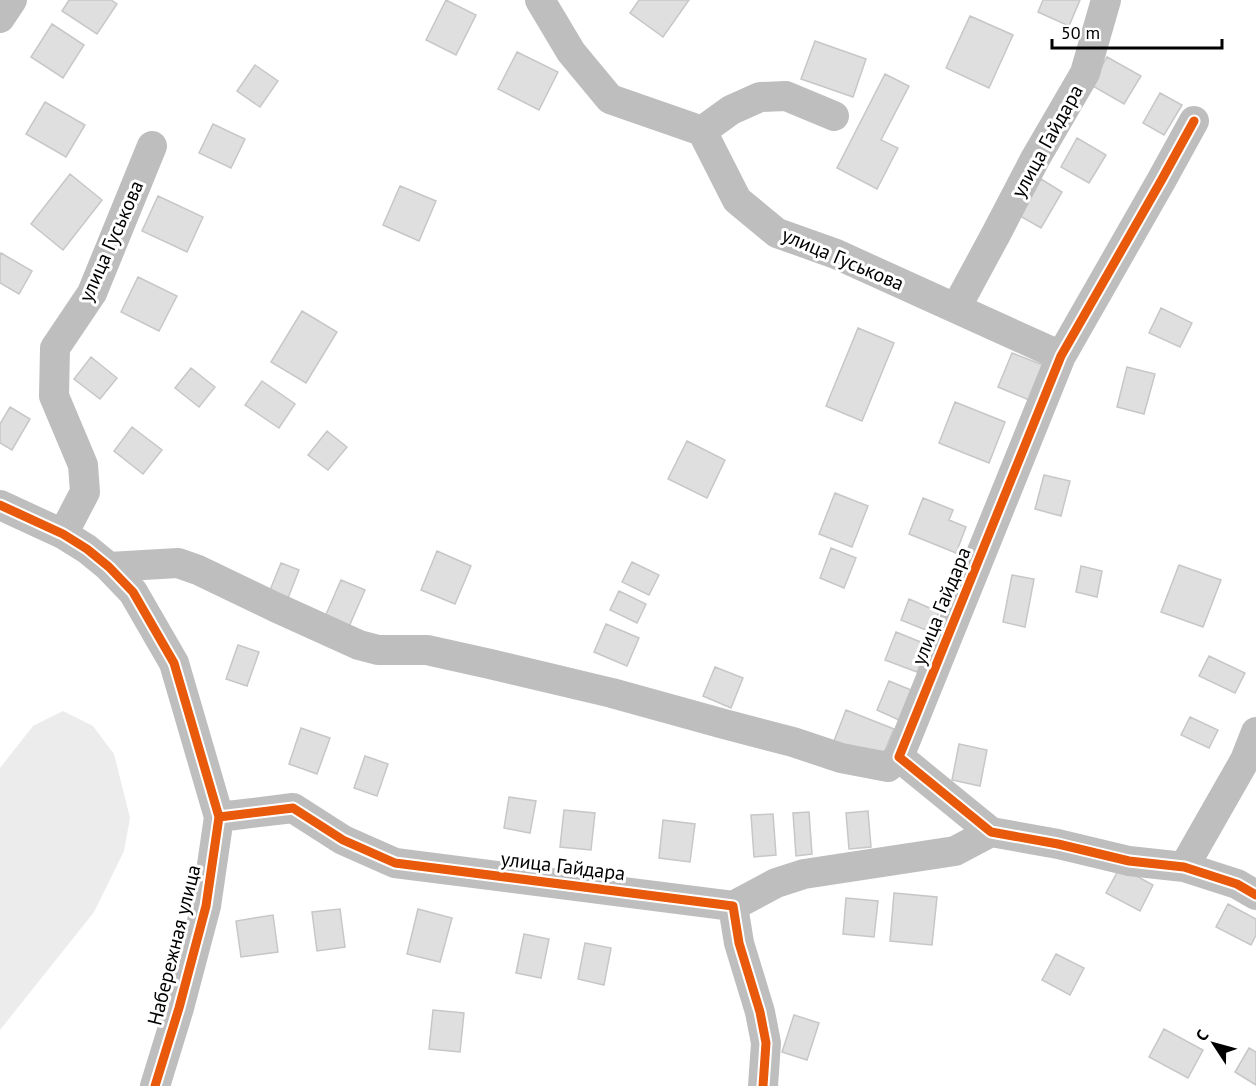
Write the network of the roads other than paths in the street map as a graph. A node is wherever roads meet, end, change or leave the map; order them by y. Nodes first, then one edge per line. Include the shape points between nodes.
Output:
1 (12, 0) edge
2 (1106, 0) edge
3 (543, 1) edge
4 (0, 18) edge
5 (834, 116) dead end
6 (1194, 121) dead end
7 (702, 131) junction
8 (152, 146) dead end
9 (956, 308) junction
10 (1061, 356) junction
11 (0, 505) edge
12 (63, 534) junction
13 (110, 567) junction
14 (1256, 732) edge
15 (899, 757) junction
16 (219, 817) junction
17 (991, 832) junction
18 (1184, 867) junction
19 (1256, 895) edge
20 (733, 906) junction
21 (155, 1086) edge
22 (764, 1086) edge

1 - 4 street
2 - 9 street, улица Гайдара via 1085,73
3 - 7 street via 571,52 610,99
5 - 7 street via 786,96 760,98 731,110
6 - 10 street, улица Гайдара
7 - 9 street, улица Гуськова via 737,200 777,232
8 - 12 street, улица Гуськова via 92,293 55,348 54,396 83,465 85,492
9 - 10 street, улица Гуськова
10 - 15 street, улица Гайдара
11 - 12 street, Набережная улица
12 - 13 street, Набережная улица
13 - 15 street via 178,563 378,650 427,650 579,685 841,758 888,767
13 - 16 street, Набережная улица via 133,592 174,663
14 - 18 street via 1245,760
15 - 17 street
16 - 20 street, улица Гайдара via 293,808 343,840 395,862
16 - 21 street, Набережная улица via 206,906
17 - 18 street via 1129,861
17 - 20 street via 955,851 804,874 776,883
18 - 19 street via 1237,884
20 - 22 street via 766,1043

